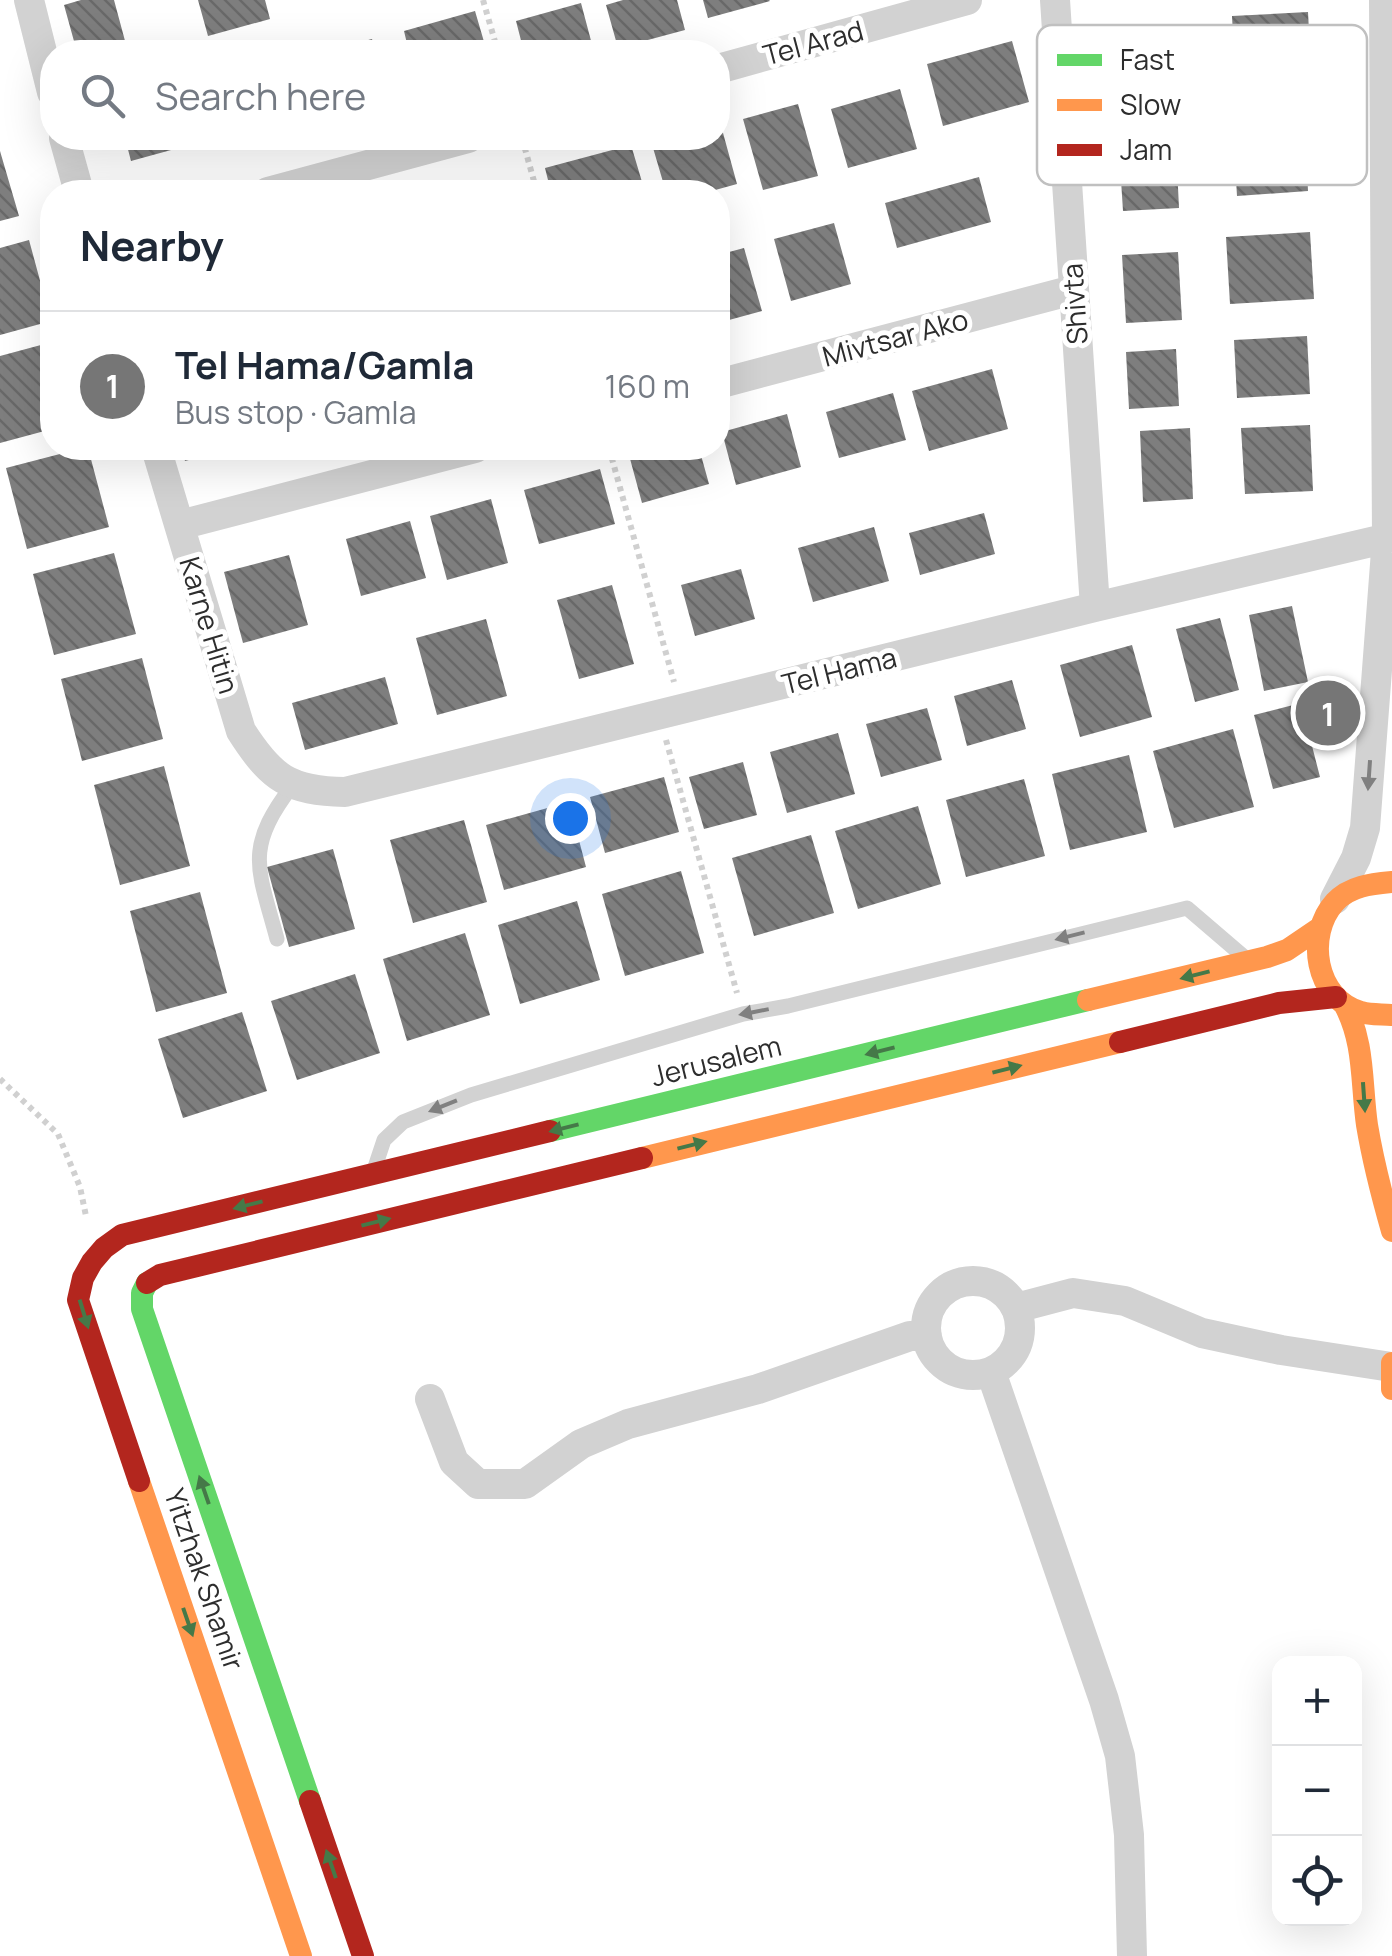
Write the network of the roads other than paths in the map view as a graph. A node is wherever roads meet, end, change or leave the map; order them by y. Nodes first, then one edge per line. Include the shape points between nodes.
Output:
1 (28, 0) edge
2 (967, 0) edge
3 (1055, 0) edge
4 (1384, 0) edge
5 (1057, 25) edge
6 (40, 46) edge
7 (730, 66) edge
8 (67, 150) edge
9 (424, 150) edge
10 (76, 180) edge
11 (312, 180) edge
12 (1067, 185) edge
13 (1073, 290) junction
14 (730, 381) edge
15 (160, 460) edge
16 (428, 460) edge
17 (180, 525) junction
18 (1390, 546) edge
19 (1095, 607) junction
20 (292, 786) junction
21 (1392, 882) edge
22 (1334, 902) junction
23 (1318, 929) junction
24 (277, 938) dead end
25 (1249, 962) junction
26 (1340, 1000) junction
27 (1392, 1015) edge
28 (373, 1174) junction
29 (1392, 1231) edge
30 (135, 1259) junction
31 (1016, 1308) junction
32 (927, 1336) junction
33 (1392, 1365) edge
34 (991, 1372) junction
35 (1392, 1388) edge
36 (430, 1399) dead end
37 (302, 1956) edge
38 (362, 1956) edge
39 (1132, 1956) edge

1 - 6 street
2 - 7 street, Tel Arad
3 - 5 street, Shivta
4 - 18 street
8 - 10 street
9 - 11 street
12 - 13 street, Shivta
13 - 14 street, Mivtsar Ako
13 - 19 street, Shivta
15 - 17 street, Karne Hitin
16 - 17 street
17 - 20 street, Karne Hitin via 241,730 258,757
18 - 19 street, Tel Hama
18 -> 22 street via 1365,828
19 - 20 street, Tel Hama via 345,792
20 - 24 lane via 261,838 258,868
21 - 22 main road via 1361,885
22 - 23 main road
23 - 25 main road, Jerusalem via 1287,950
23 - 26 main road via 1319,970
25 -> 28 main road, Jerusalem
25 -> 28 lane via 1187,908 743,1014 471,1095 403,1122 384,1140
26 - 27 main road via 1363,1013
26 -> 29 main road via 1361,1042 1364,1106
30 -> 26 main road via 160,1275 1279,1003
28 -> 30 main road, Jerusalem
30 -> 37 main road, Yitzhak Shamir via 95,1256 78,1300
38 -> 30 main road, Yitzhak Shamir via 142,1309
31 - 32 street via 993,1285 962,1283 935,1300
31 - 33 street via 1073,1293 1124,1301 1202,1334
31 - 34 street via 1020,1339
32 - 34 street via 947,1368 976,1376
32 - 36 street via 628,1424 581,1444 525,1484 478,1484 454,1462
33 - 35 main road
34 - 39 street via 1120,1756

